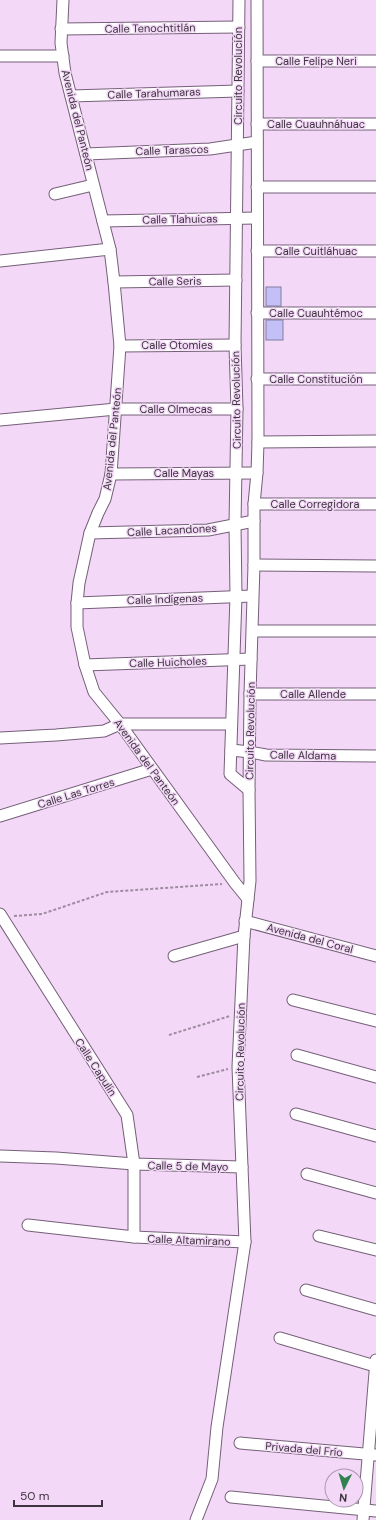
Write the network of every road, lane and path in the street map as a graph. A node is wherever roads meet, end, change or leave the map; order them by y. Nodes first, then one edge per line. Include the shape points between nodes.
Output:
1 (63, 0) edge
2 (239, 0) edge
3 (257, 0) edge
4 (239, 27) junction
5 (61, 29) junction
6 (0, 56) edge
7 (63, 56) junction
8 (257, 61) junction
9 (376, 61) edge
10 (238, 91) junction
11 (71, 96) junction
12 (257, 124) junction
13 (376, 124) edge
14 (257, 142) junction
15 (238, 144) junction
16 (86, 154) junction
17 (93, 185) junction
18 (257, 187) junction
19 (376, 187) edge
20 (55, 194) dead end
21 (236, 218) junction
22 (257, 218) junction
23 (103, 221) junction
24 (110, 249) junction
25 (257, 250) junction
26 (376, 251) edge
27 (0, 261) edge
28 (236, 280) junction
29 (114, 282) junction
30 (257, 313) junction
31 (376, 313) edge
32 (235, 345) junction
33 (120, 346) junction
34 (376, 379) edge
35 (257, 380) junction
36 (116, 409) junction
37 (236, 409) junction
38 (0, 420) edge
39 (376, 441) edge
40 (258, 442) junction
41 (236, 473) junction
42 (257, 473) junction
43 (110, 474) junction
44 (254, 504) junction
45 (376, 504) edge
46 (254, 521) junction
47 (235, 525) junction
48 (90, 533) junction
49 (254, 565) junction
50 (376, 566) edge
51 (236, 596) junction
52 (252, 596) junction
53 (77, 603) junction
54 (253, 631) junction
55 (376, 632) edge
56 (234, 659) junction
57 (251, 659) junction
58 (85, 665) junction
59 (250, 694) junction
60 (376, 694) edge
61 (120, 724) junction
62 (231, 724) junction
63 (0, 738) edge
64 (231, 750) junction
65 (250, 752) junction
66 (376, 756) edge
67 (152, 769) junction
68 (249, 790) junction
69 (0, 816) edge
70 (235, 883) junction
71 (248, 899) junction
72 (1, 916) edge
73 (245, 921) junction
74 (244, 936) junction
75 (174, 956) dead end
76 (376, 956) edge
77 (293, 1000) dead end
78 (240, 1013) junction
79 (376, 1021) edge
80 (169, 1035) dead end
81 (297, 1055) dead end
82 (238, 1067) junction
83 (197, 1077) dead end
84 (376, 1077) edge
85 (296, 1114) dead end
86 (376, 1136) edge
87 (0, 1156) edge
88 (134, 1164) junction
89 (242, 1167) junction
90 (306, 1174) dead end
91 (376, 1193) edge
92 (28, 1225) dead end
93 (319, 1236) dead end
94 (134, 1237) junction
95 (245, 1242) junction
96 (376, 1250) edge
97 (306, 1290) dead end
98 (376, 1310) edge
99 (280, 1338) dead end
100 (375, 1363) edge
101 (240, 1443) dead end
102 (372, 1455) edge
103 (231, 1497) dead end
104 (376, 1511) edge
105 (363, 1515) edge
106 (196, 1520) edge

1 - 5 street, Avenida del Panteón
2 - 4 street, Circuito Revolución
3 - 8 street, Circuito Revolución
4 - 5 street, Calle Tenochtitlán
4 - 10 street, Circuito Revolución
5 - 7 street, Avenida del Panteón
6 - 7 street
7 - 11 street, Avenida del Panteón
8 - 9 street, Calle Felipe Neri
8 - 12 street, Circuito Revolución
10 - 11 street, Calle Tarahumaras
10 - 15 street, Circuito Revolución
11 - 16 street, Avenida del Panteón
12 - 13 street, Calle Cuauhnáhuac
12 - 14 street, Circuito Revolución
14 - 15 street, Calle Tarascos
14 - 18 street, Circuito Revolución
15 - 16 street, Calle Tarascos via 210,149
15 - 21 street, Circuito Revolución
16 - 17 street, Avenida del Panteón
17 - 20 street
17 - 23 street, Avenida del Panteón
18 - 19 street
18 - 22 street, Circuito Revolución
21 - 22 street, Calle Tlahuicas
21 - 23 street, Calle Tlahuicas
21 - 28 street, Circuito Revolución
22 - 25 street, Circuito Revolución
23 - 24 street, Avenida del Panteón
24 - 27 street
24 - 29 street, Avenida del Panteón
25 - 26 street, Calle Cuitláhuac
25 - 30 street, Circuito Revolución
28 - 29 street, Calle Seris
28 - 32 street, Circuito Revolución
29 - 33 street, Avenida del Panteón
30 - 31 street, Calle Cuauhtémoc
30 - 35 street, Circuito Revolución
32 - 33 street, Calle Otomies
32 - 37 street, Circuito Revolución
33 - 36 street, Avenida del Panteón
34 - 35 street, Calle Constitución
35 - 40 street, Circuito Revolución
36 - 37 street, Calle Olmecas
36 - 38 street, Calle Olmecas
36 - 43 street, Avenida del Panteón
37 - 41 street, Circuito Revolución
39 - 40 street
40 - 42 street, Circuito Revolución
41 - 42 street, Calle Mayas
41 - 43 street, Calle Mayas
41 - 47 street, Circuito Revolución
42 - 44 street, Circuito Revolución
43 - 48 street, Avenida del Panteón via 106,499
44 - 45 street, Calle Corregidora
44 - 46 street, Circuito Revolución
46 - 47 street, Calle Lacandones
46 - 49 street, Circuito Revolución
47 - 48 street, Calle Lacandones via 208,530
47 - 51 street, Circuito Revolución
48 - 53 street, Avenida del Panteón
49 - 50 street
49 - 52 street, Circuito Revolución
51 - 52 street, Calle Indígenas
51 - 53 street, Calle Indígenas
51 - 56 street, Circuito Revolución
52 - 54 street, Circuito Revolución
53 - 58 street, Avenida del Panteón via 78,628
54 - 55 street
54 - 57 street, Circuito Revolución
56 - 57 street, Calle Huicholes
56 - 58 street, Calle Huicholes
56 - 62 street, Circuito Revolución
57 - 59 street, Circuito Revolución
58 - 61 street, Avenida del Panteón via 94,692
59 - 60 street, Calle Allende
59 - 65 street, Circuito Revolución
61 - 62 street
61 - 63 street via 104,731
61 - 67 street, Avenida del Panteón
62 - 64 street, Circuito Revolución
64 - 65 street, Calle Aldama
64 - 68 street, Circuito Revolución via 230,774
65 - 66 street, Calle Aldama via 266,755
65 - 68 street, Circuito Revolución
67 - 69 street, Calle Las Torres
67 - 70 street, Avenida del Panteón
68 - 71 street, Circuito Revolución
70 - 71 street, Avenida del Panteón
70 - 72 path via 107,892 42,914
71 - 73 street, Circuito Revolución
72 - 88 street, Calle Capulín via 127,1115
73 - 74 street, Circuito Revolución
73 - 76 street, Avenida del Coral
74 - 75 street
74 - 78 street, Circuito Revolución
77 - 79 street
78 - 80 path
78 - 82 street, Circuito Revolución
81 - 84 street
82 - 83 path
82 - 89 street, Circuito Revolución
85 - 86 street
87 - 88 street, Calle 5 de Mayo
88 - 89 street, Calle 5 de Mayo
88 - 94 street, Calle Capulín
89 - 95 street, Circuito Revolución
90 - 91 street
92 - 94 street, Calle Altamirano
93 - 96 street
94 - 95 street, Calle Altamirano
95 - 106 street, Circuito Revolución via 217,1427 212,1479
97 - 98 street
99 - 100 street
100 - 102 street
101 - 102 street, Privada del Frío
102 - 105 street
103 - 105 street
104 - 105 street

